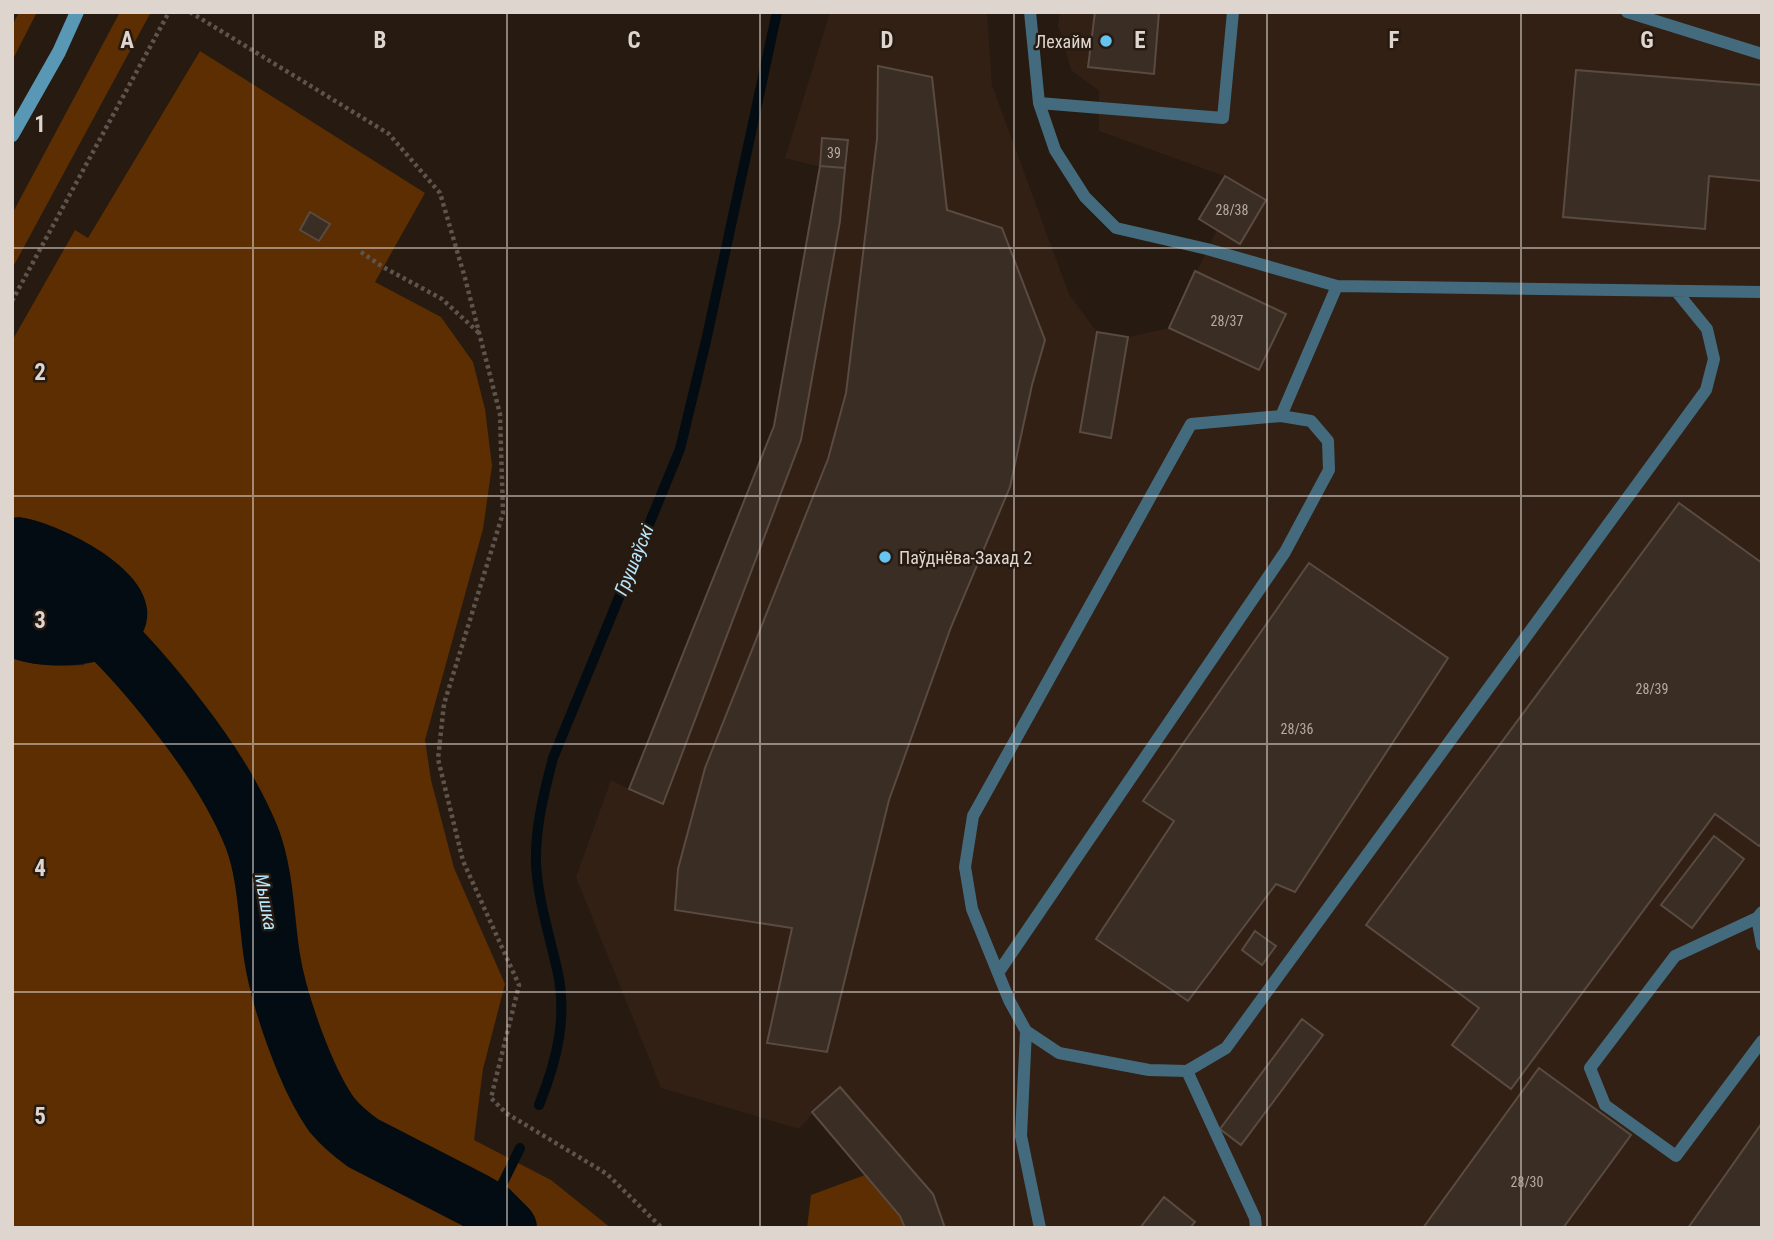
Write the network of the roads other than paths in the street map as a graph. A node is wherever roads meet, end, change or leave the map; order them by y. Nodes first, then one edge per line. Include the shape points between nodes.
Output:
1 (77, 12) edge
2 (1030, 12) edge
3 (1233, 12) edge
4 (1627, 12) edge
5 (1762, 54) edge
6 (1039, 103) junction
7 (12, 135) edge
8 (1336, 286) junction
9 (1676, 291) junction
10 (1761, 294) edge
11 (1281, 416) junction
12 (1759, 915) edge
13 (1762, 945) edge
14 (998, 973) junction
15 (1026, 1031) junction
16 (1762, 1041) edge
17 (1187, 1071) junction
18 (1040, 1228) edge
19 (1256, 1228) edge

1 - 7 main road
2 - 6 lane
3 - 6 lane via 1223,118
4 - 5 lane
6 - 8 lane via 1055,150 1085,197 1116,228 1206,248
8 - 9 lane
8 - 11 lane
9 - 10 lane
9 - 17 lane via 1707,329 1714,359 1706,390 1226,1048
11 - 14 lane via 1311,421 1328,441 1329,470 1285,552
11 - 14 lane via 1191,424 973,816 965,867 972,909
12 - 13 lane
12 - 16 lane via 1675,956 1590,1068 1605,1105 1676,1156
14 - 15 lane
15 - 17 lane via 1059,1053 1149,1070
15 - 18 lane via 1021,1136
17 - 19 lane

